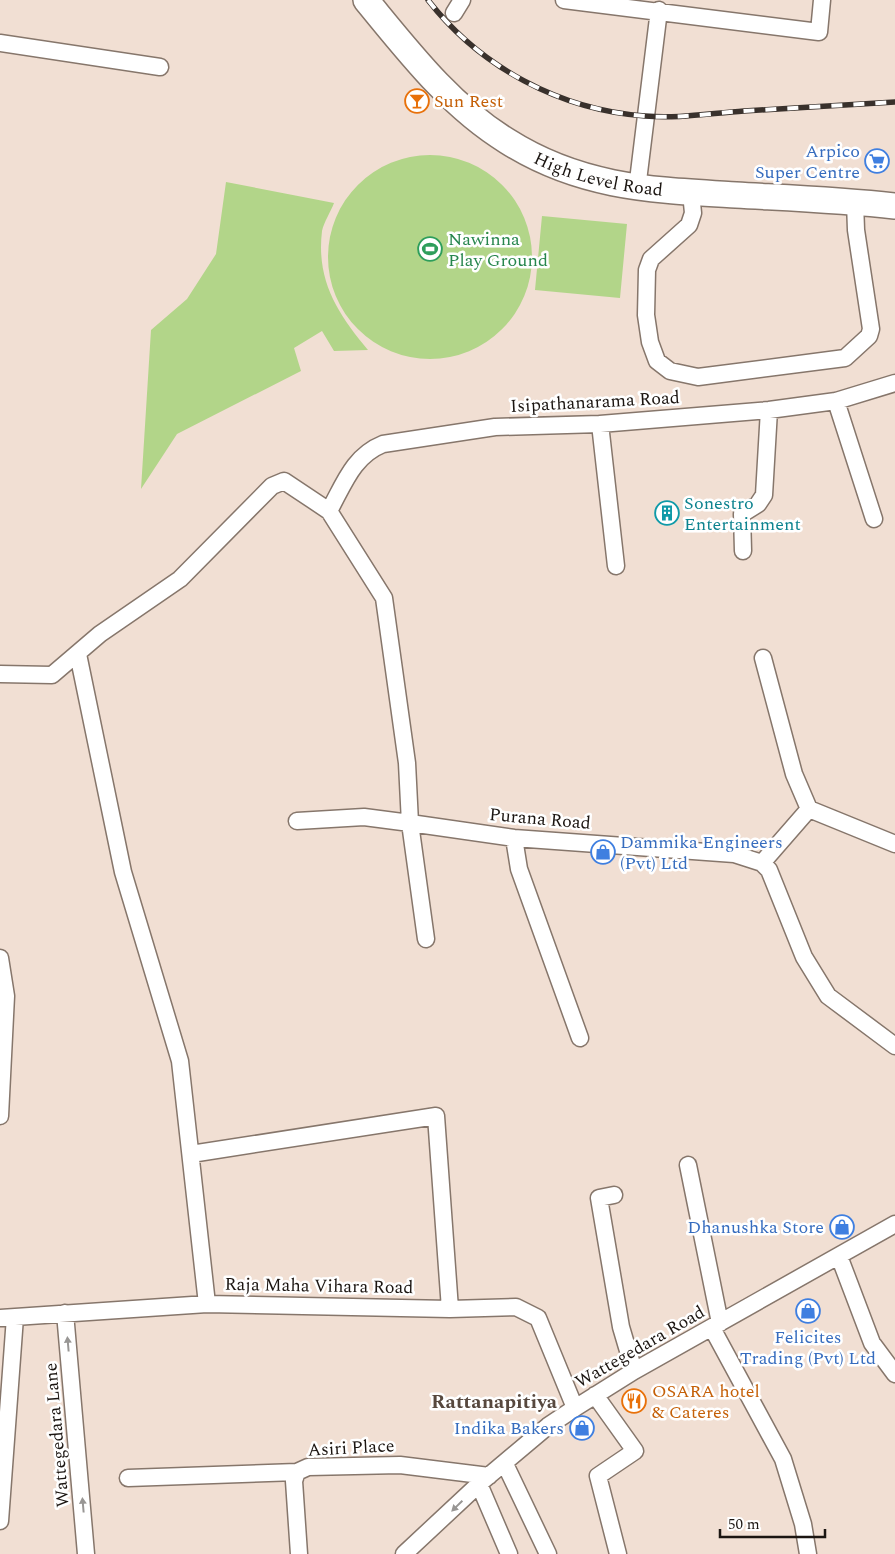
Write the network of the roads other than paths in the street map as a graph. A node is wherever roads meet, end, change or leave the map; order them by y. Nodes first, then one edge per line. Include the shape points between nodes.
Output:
1 (366, 0) edge
2 (564, 0) edge
3 (822, 0) edge
4 (658, 10) junction
5 (0, 43) edge
6 (160, 67) dead end
7 (637, 189) junction
8 (691, 192) junction
9 (854, 202) junction
10 (895, 206) edge
11 (895, 383) edge
12 (836, 401) junction
13 (769, 410) junction
14 (600, 424) junction
15 (329, 511) junction
16 (874, 519) dead end
17 (743, 551) dead end
18 (616, 566) dead end
19 (78, 654) junction
20 (763, 658) dead end
21 (0, 674) edge
22 (809, 809) junction
23 (297, 821) dead end
24 (410, 823) junction
25 (514, 838) junction
26 (895, 844) edge
27 (762, 863) junction
28 (426, 939) dead end
29 (0, 958) edge
30 (580, 1038) dead end
31 (895, 1046) edge
32 (0, 1116) edge
33 (191, 1154) junction
34 (688, 1165) dead end
35 (614, 1194) dead end
36 (895, 1224) edge
37 (839, 1256) junction
38 (207, 1304) junction
39 (450, 1309) junction
40 (65, 1313) junction
41 (7, 1317) edge
42 (716, 1325) junction
43 (634, 1371) junction
44 (895, 1374) edge
45 (595, 1395) junction
46 (575, 1408) junction
47 (505, 1464) junction
48 (297, 1472) junction
49 (128, 1478) dead end
50 (484, 1480) junction
51 (0, 1521) edge
52 (414, 1551) edge
53 (86, 1554) edge
54 (299, 1554) edge
55 (509, 1554) edge
56 (548, 1554) edge
57 (618, 1554) edge
58 (808, 1554) edge

1 - 7 highway, High Level Road via 423,69 469,112 507,141 592,179
2 - 4 street
3 - 4 street via 818,32
4 - 7 street
5 - 6 street
7 - 8 highway, High Level Road
8 - 9 highway, High Level Road
8 - 9 street via 693,212 689,225 651,259 647,270 646,315 657,361 670,371 698,377 845,358 869,336 872,329
9 - 10 highway, High Level Road
11 - 12 street, Isipathanarama Road
12 - 13 street, Isipathanarama Road
12 - 16 street
13 - 14 street, Isipathanarama Road
13 - 17 street via 764,495 758,504 742,514
14 - 15 street, Isipathanarama Road via 495,427 383,444 368,450 356,463
14 - 18 street
15 - 19 street via 284,481 272,486 180,579 100,634
15 - 24 street via 384,598 406,762
19 - 21 street via 52,675
19 - 33 street via 123,872 180,1061
20 - 22 street via 794,774
22 - 26 street
22 - 27 street
23 - 24 street, Purana Road via 364,817
24 - 25 street, Purana Road
24 - 28 street
25 - 27 street, Purana Road via 734,854
25 - 30 street via 519,869
27 - 31 street via 770,870 804,957 828,996
29 - 32 street via 6,996
33 - 38 street
33 - 39 street via 436,1116
34 - 42 street
35 - 43 street via 599,1198 622,1327
36 - 37 street, Wattegedara Road
37 - 42 street, Wattegedara Road
37 - 44 street via 872,1343
38 - 39 street, Raja Maha Vihara Road
38 - 40 street, Raja Maha Vihara Road
39 - 46 street, Raja Maha Vihara Road via 516,1307 538,1318
40 - 41 street, Raja Maha Vihara Road
53 -> 40 street, Wattegedara Lane
41 - 51 street
42 - 43 street, Wattegedara Road
42 - 58 street via 783,1459 803,1524
43 - 45 street, Wattegedara Road
45 - 46 street, Wattegedara Road
45 - 57 street via 635,1451 598,1476
46 - 47 street, Wattegedara Road via 548,1426
47 - 50 street, Wattegedara Road
47 - 56 street
48 - 49 street
48 - 50 street, Asiri Place via 308,1467 400,1466
48 - 54 street, Asiri Place via 294,1481
50 -> 52 street, Wattegedara Road
50 - 55 street

